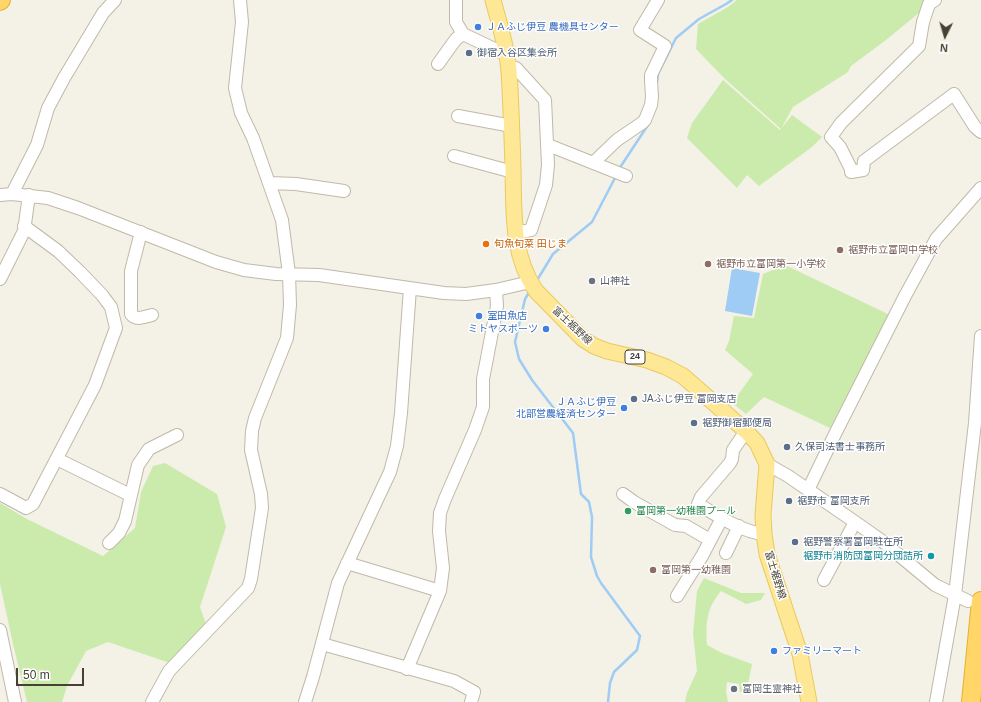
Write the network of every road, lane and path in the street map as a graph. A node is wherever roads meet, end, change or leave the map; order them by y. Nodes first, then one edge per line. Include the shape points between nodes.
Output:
1 (115, 0) edge
2 (240, 0) edge
3 (456, 0) edge
4 (493, 0) edge
5 (658, 0) edge
6 (935, 0) edge
7 (463, 34) junction
8 (508, 62) junction
9 (438, 64) dead end
10 (458, 116) dead end
11 (512, 126) junction
12 (981, 132) edge
13 (548, 145) junction
14 (454, 156) dead end
15 (593, 163) junction
16 (513, 172) junction
17 (626, 176) dead end
18 (270, 183) junction
19 (981, 188) edge
20 (344, 192) dead end
21 (6, 194) edge
22 (29, 195) junction
23 (24, 226) junction
24 (141, 232) junction
25 (515, 233) junction
26 (289, 274) junction
27 (0, 279) edge
28 (530, 282) junction
29 (410, 288) junction
30 (496, 290) junction
31 (152, 315) dead end
32 (981, 336) edge
33 (746, 431) junction
34 (177, 434) dead end
35 (57, 460) junction
36 (767, 464) junction
37 (808, 490) junction
38 (0, 494) edge
39 (623, 494) dead end
40 (130, 495) junction
41 (722, 518) junction
42 (855, 522) junction
43 (739, 526) junction
44 (764, 534) junction
45 (710, 540) junction
46 (109, 543) dead end
47 (726, 553) dead end
48 (347, 563) junction
49 (824, 580) dead end
50 (440, 591) junction
51 (955, 595) junction
52 (678, 596) dead end
53 (974, 601) edge
54 (0, 630) edge
55 (322, 644) junction
56 (407, 669) junction
57 (15, 702) edge
58 (152, 702) edge
59 (305, 702) edge
60 (471, 702) edge
61 (809, 702) edge
62 (936, 702) edge
63 (971, 702) edge

1 - 21 street via 103,13 57,90 48,108 37,145
2 - 18 street via 242,22 235,88 241,113
3 - 7 street via 456,22
4 - 8 main road, 富士裾野線 / 24
5 - 15 street via 640,30 665,46 650,80 651,105 642,124 617,140
6 - 12 street via 929,4 919,46 841,122 830,136 840,147 851,172 863,170 864,161 954,94
7 - 8 street
7 - 9 street via 456,39
8 - 11 main road, 富士裾野線 / 24
8 - 13 street via 545,100
10 - 11 street
11 - 16 main road, 富士裾野線 / 24
13 - 15 street
13 - 25 street via 546,185 531,230
14 - 16 street
15 - 17 street
16 - 25 main road, 富士裾野線 / 24
18 - 20 street via 296,184
18 - 26 street via 282,220
19 - 37 street via 936,240 905,296
21 - 22 street
22 - 23 street
22 - 24 street via 48,198
23 - 27 street via 24,231
23 - 35 street via 58,251 102,295 111,307 116,328 95,385
24 - 26 street via 216,262 244,270
24 - 31 street via 131,271 130,314 137,319
25 - 28 main road, 富士裾野線 / 24 via 520,258
26 - 29 street
26 - 58 street via 290,305 286,338 252,431 251,450 262,508 251,579 243,594 169,672
28 - 30 street
28 - 33 main road, 富士裾野線 / 24 via 583,339 607,351 647,360 684,376
29 - 30 street via 466,294
29 - 48 street via 397,446 390,472
30 - 50 street via 498,306 483,379 483,407 440,513 443,568
32 - 51 street via 975,423
33 - 36 main road, 富士裾野線 / 24 via 757,443
33 - 41 street via 733,450 730,463 698,504
34 - 40 street via 149,449 138,465
35 - 38 street via 33,504 26,508
35 - 40 street
36 - 37 street
36 - 44 main road, 富士裾野線 / 24
37 - 42 street
39 - 45 street via 675,525 686,526
40 - 46 street via 125,521 119,533
41 - 43 street
41 - 45 street
42 - 49 street
42 - 51 street via 935,585
43 - 44 street
43 - 47 street
44 - 61 main road, 富士裾野線 / 24 via 767,554 800,654
45 - 52 street
48 - 50 street
48 - 55 street via 338,583
50 - 56 street
51 - 53 street
51 - 62 street
53 - 63 highway
54 - 57 street
55 - 56 street
55 - 59 street
56 - 60 street via 454,681 474,692

